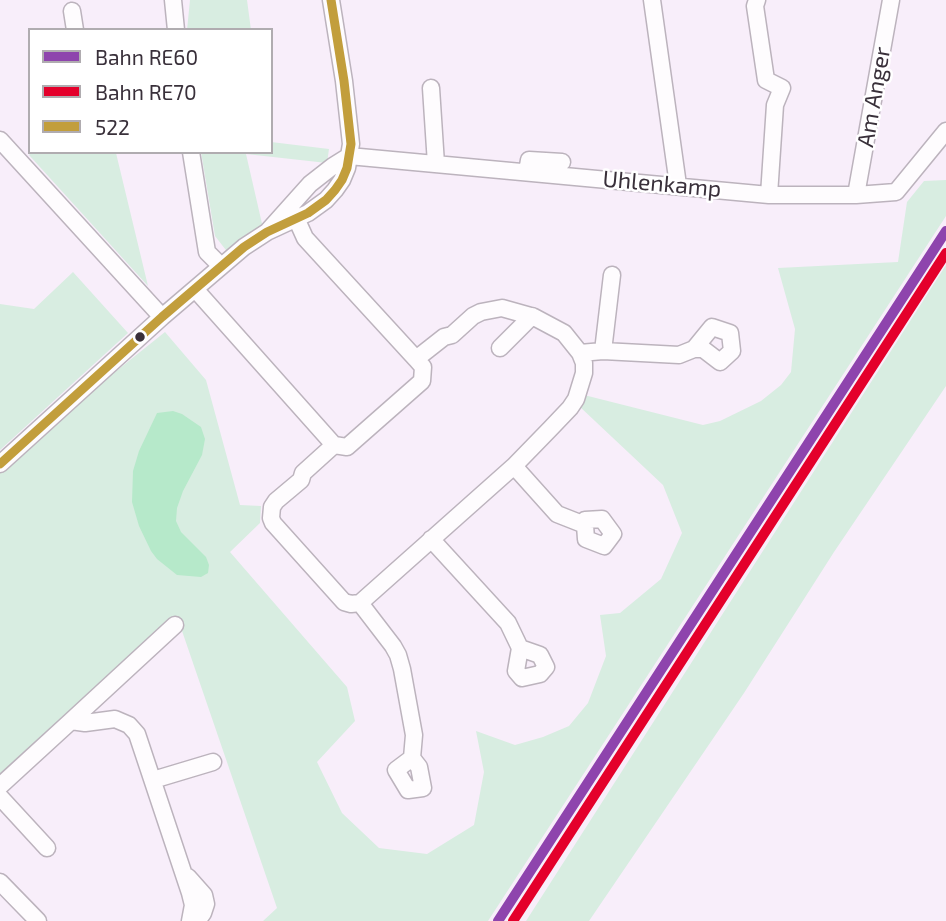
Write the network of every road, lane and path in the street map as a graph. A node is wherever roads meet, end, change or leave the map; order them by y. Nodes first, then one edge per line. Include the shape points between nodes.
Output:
1 (173, 0) edge
2 (331, 0) edge
3 (652, 0) edge
4 (757, 0) edge
5 (891, 0) edge
6 (72, 11) dead end
7 (75, 28) edge
8 (176, 28) edge
9 (431, 88) dead end
10 (946, 131) edge
11 (0, 140) edge
12 (191, 154) edge
13 (349, 156) junction
14 (562, 162) dead end
15 (436, 164) junction
16 (527, 172) junction
17 (678, 185) junction
18 (769, 195) junction
19 (856, 195) junction
20 (296, 218) junction
21 (267, 232) junction
22 (221, 266) junction
23 (611, 275) dead end
24 (195, 289) junction
25 (532, 316) junction
26 (162, 317) junction
27 (500, 348) dead end
28 (694, 348) dead end
29 (603, 351) junction
30 (580, 353) junction
31 (416, 359) junction
32 (334, 445) junction
33 (0, 464) edge
34 (514, 466) junction
35 (586, 525) dead end
36 (431, 539) junction
37 (360, 603) junction
38 (175, 625) dead end
39 (520, 648) dead end
40 (71, 721) junction
41 (412, 758) dead end
42 (213, 762) dead end
43 (153, 780) junction
44 (0, 786) edge
45 (0, 797) edge
46 (47, 848) dead end
47 (182, 870) junction
48 (0, 882) edge
49 (38, 921) edge
50 (191, 921) edge
51 (198, 921) edge

1 - 8 street
2 - 13 street via 350,130
3 - 17 street
4 - 18 street via 766,80 782,88 775,105
5 - 19 street, Am Anger
6 - 7 street
9 - 15 street
10 - 19 street, Uhlenkamp via 896,192
11 - 26 street
12 - 22 street via 207,253
13 - 15 street, Uhlenkamp
13 - 20 street via 342,180 326,200
13 - 21 street via 310,184
14 - 16 street via 529,160
15 - 16 street, Uhlenkamp
16 - 17 street, Uhlenkamp
17 - 18 street, Uhlenkamp
18 - 19 street, Uhlenkamp
20 - 21 street
20 - 31 street via 305,238
21 - 22 street
22 - 24 street
23 - 29 street
24 - 26 street
24 - 32 street
25 - 27 street
25 - 30 street via 564,333
25 - 31 street via 502,308 481,312
26 - 33 street
28 - 29 street via 680,355
29 - 30 street
30 - 34 street via 584,373 576,398
31 - 32 street via 423,367 422,381 347,447
32 - 37 street via 276,501 271,518 344,602
34 - 35 street via 557,514
34 - 36 street
36 - 37 street
36 - 39 street via 508,623
37 - 41 street via 398,655 414,734
38 - 40 street
40 - 43 street via 115,719 129,725 137,734
40 - 44 street
42 - 43 street
43 - 47 street
45 - 46 street
47 - 50 street via 193,905
47 - 51 street via 204,895 206,904
48 - 49 street
50 - 51 street

